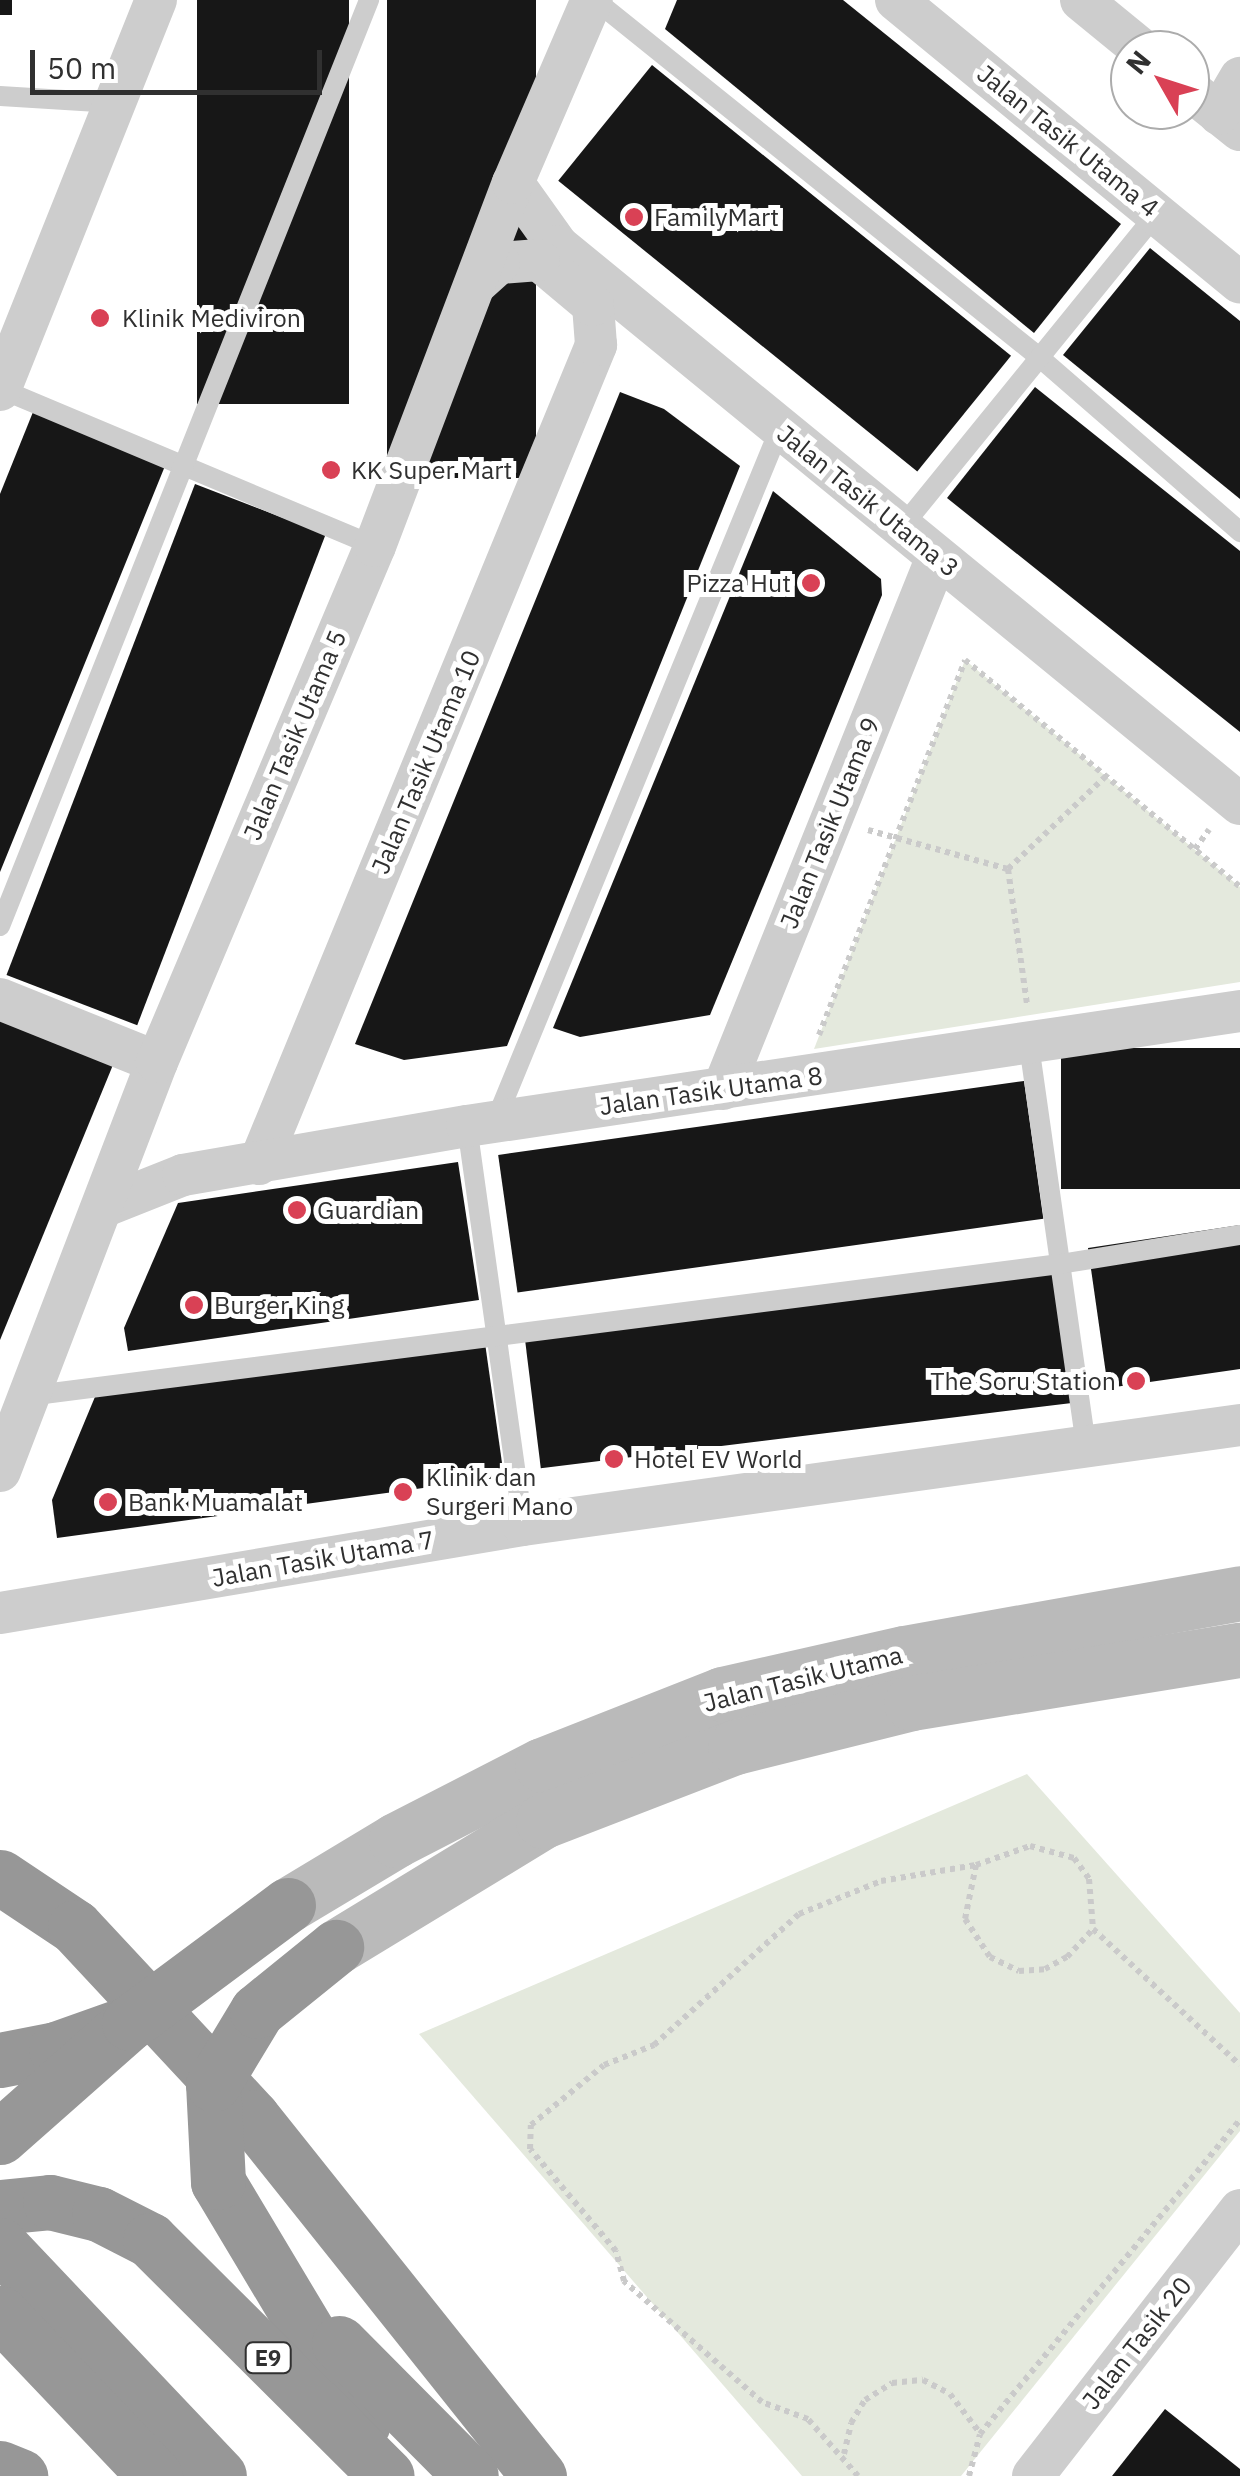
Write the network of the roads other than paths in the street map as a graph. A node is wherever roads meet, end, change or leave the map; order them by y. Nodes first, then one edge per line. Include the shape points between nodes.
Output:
1 (156, 0) edge
2 (369, 0) edge
3 (594, 0) edge
4 (896, 0) edge
5 (1081, 0) edge
6 (1118, 30) edge
7 (0, 96) edge
8 (114, 103) junction
9 (513, 183) junction
10 (1156, 214) junction
11 (1240, 283) edge
12 (476, 284) junction
13 (686, 352) junction
14 (1040, 358) junction
15 (592, 360) junction
16 (0, 389) edge
17 (780, 428) junction
18 (183, 466) junction
19 (902, 528) junction
20 (1240, 532) edge
21 (375, 546) junction
22 (937, 557) junction
23 (1240, 804) edge
24 (0, 926) edge
25 (0, 999) edge
26 (1240, 1011) edge
27 (1029, 1030) junction
28 (157, 1062) junction
29 (723, 1089) junction
30 (136, 1123) junction
31 (481, 1124) junction
32 (259, 1164) junction
33 (183, 1175) junction
34 (105, 1206) junction
35 (1240, 1235) edge
36 (1060, 1264) junction
37 (497, 1338) junction
38 (28, 1396) junction
39 (1240, 1425) edge
40 (1086, 1444) junction
41 (0, 1471) edge
42 (523, 1525) junction
43 (1240, 1593) edge
44 (0, 1612) edge
45 (1240, 1650) edge
46 (0, 1877) edge
47 (288, 1905) joint
48 (336, 1947) joint
49 (129, 2022) junction
50 (0, 2060) edge
51 (0, 2137) edge
52 (0, 2207) edge
53 (1240, 2210) edge
54 (0, 2245) edge
55 (276, 2281) junction
56 (0, 2312) edge
57 (0, 2468) edge
58 (20, 2476) edge
59 (155, 2476) edge
60 (219, 2476) edge
61 (391, 2476) edge
62 (471, 2476) edge
63 (539, 2476) edge
64 (1034, 2476) edge

1 - 8 street
2 - 18 lane
3 - 9 street, Jalan Tasik Utama 5
3 - 14 lane
4 - 10 street, Jalan Tasik Utama 4
5 - 6 street
7 - 8 lane
8 - 16 street
9 - 12 street, Jalan Tasik Utama 5
9 - 13 street, Jalan Tasik Utama 3 via 558,246
10 - 11 street, Jalan Tasik Utama 4
10 - 14 lane
12 - 15 street, Jalan Tasik Utama 10 via 499,263 539,260 592,304
12 - 21 street, Jalan Tasik Utama 5
13 - 15 street via 637,341
13 - 17 street, Jalan Tasik Utama 3
14 - 19 lane
14 - 20 lane
15 - 32 street, Jalan Tasik Utama 10
16 - 18 lane
17 - 19 street, Jalan Tasik Utama 3
17 - 31 lane
18 - 21 lane
18 - 24 lane
19 - 22 street, Jalan Tasik Utama 3
21 - 28 street, Jalan Tasik Utama 5
22 - 23 street, Jalan Tasik Utama 3
22 - 29 street, Jalan Tasik Utama 9
25 - 28 street
26 - 27 street, Jalan Tasik Utama 8
27 - 29 street, Jalan Tasik Utama 8
27 - 36 lane
28 - 30 street, Jalan Tasik Utama 5
29 - 31 street, Jalan Tasik Utama 8
30 - 33 street
30 - 34 street, Jalan Tasik Utama 5
31 - 32 street, Jalan Tasik Utama 8
31 - 37 lane
32 - 33 street, Jalan Tasik Utama 8
33 - 34 street, Jalan Tasik Utama 8
34 - 38 street, Jalan Tasik Utama 5
35 - 36 lane
36 - 37 lane
36 - 40 lane
37 - 38 lane
37 - 42 lane
38 - 41 street, Jalan Tasik Utama 5
39 - 40 street, Jalan Tasik Utama 7
40 - 42 street, Jalan Tasik Utama 7
42 - 44 street, Jalan Tasik Utama 7
43 - 47 street, Jalan Tasik Utama via 904,1653 722,1694 542,1765
45 - 48 street, Jalan Tasik Utama via 911,1703 735,1747 542,1820
46 - 63 highway via 75,1927 252,2117
47 - 49 highway, bridge
48 - 55 highway, bridge via 257,2010 212,2084 218,2182
49 - 50 highway via 56,2049
49 - 51 highway, bridge
52 - 61 highway, E9 via 50,2202 100,2214 150,2240
53 - 64 street, Jalan Tasik 20
54 - 60 highway
55 - 61 highway
55 - 62 highway
56 - 59 highway
57 - 58 highway

